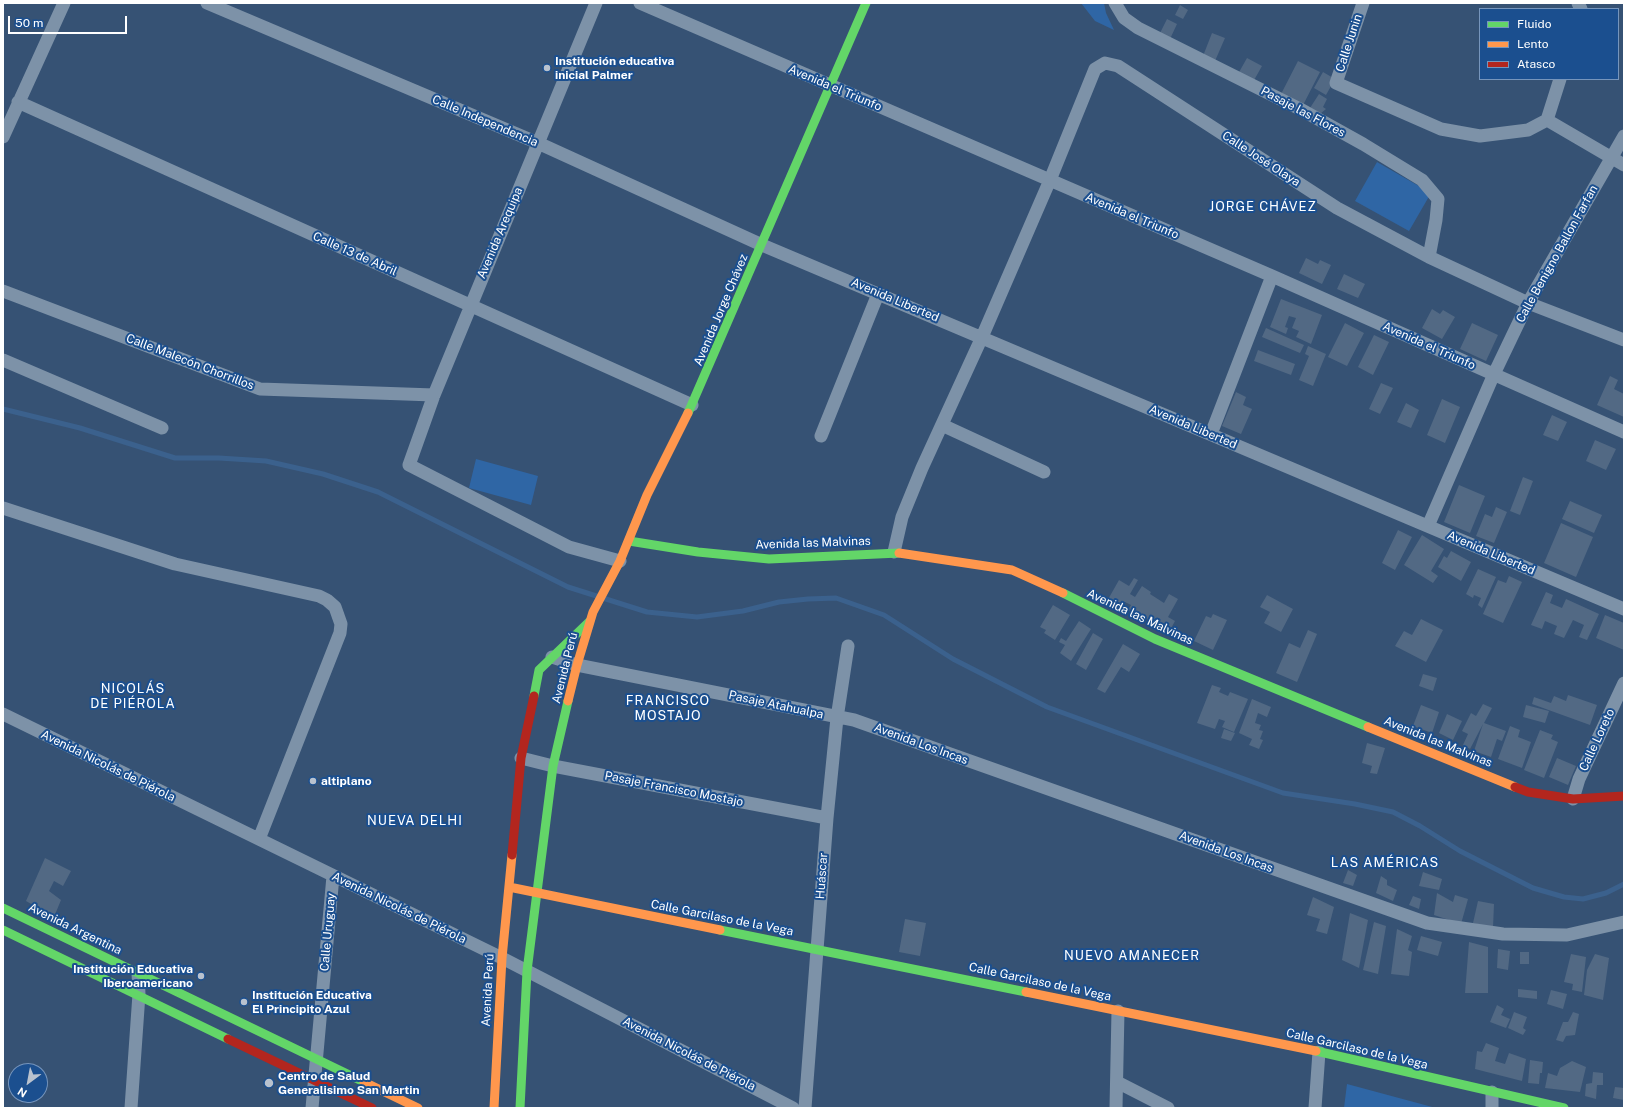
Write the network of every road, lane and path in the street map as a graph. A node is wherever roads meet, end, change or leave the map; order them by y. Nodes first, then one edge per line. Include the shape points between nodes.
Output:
1 (64, 3) edge
2 (206, 3) edge
3 (596, 3) edge
4 (640, 3) edge
5 (866, 3) edge
6 (1115, 3) edge
7 (1363, 3) edge
8 (1560, 80) edge
9 (831, 86) junction
10 (18, 102) junction
11 (1547, 120) junction
12 (1624, 136) edge
13 (3, 137) edge
14 (538, 144) junction
15 (1611, 157) junction
16 (1624, 165) edge
17 (1050, 180) junction
18 (762, 245) junction
19 (1429, 257) junction
20 (1272, 276) junction
21 (3, 291) edge
22 (878, 294) junction
23 (1528, 303) junction
24 (470, 306) junction
25 (982, 336) junction
26 (1624, 340) edge
27 (3, 360) edge
28 (1494, 374) junction
29 (434, 395) junction
30 (692, 405) junction
31 (942, 426) junction
32 (162, 428) dead end
33 (1624, 432) edge
34 (1211, 434) junction
35 (821, 436) dead end
36 (1044, 472) dead end
37 (3, 508) edge
38 (1428, 526) junction
39 (629, 541) junction
40 (894, 552) junction
41 (620, 561) junction
42 (1624, 609) edge
43 (589, 622) junction
44 (848, 646) dead end
45 (552, 657) junction
46 (577, 665) junction
47 (1624, 683) edge
48 (3, 714) edge
49 (837, 718) junction
50 (521, 758) junction
51 (553, 766) junction
52 (1624, 796) edge
53 (1573, 799) junction
54 (827, 818) junction
55 (259, 839) junction
56 (332, 876) junction
57 (509, 887) junction
58 (537, 892) junction
59 (4, 910) edge
60 (1624, 922) edge
61 (3, 930) edge
62 (817, 949) junction
63 (502, 958) junction
64 (527, 971) junction
65 (138, 973) junction
66 (139, 994) junction
67 (195, 1011) junction
68 (1118, 1011) junction
69 (1319, 1052) junction
70 (317, 1059) junction
71 (315, 1081) junction
72 (1117, 1082) junction
73 (1492, 1092) junction
74 (130, 1108) edge
75 (312, 1108) edge
76 (372, 1108) edge
77 (418, 1108) edge
78 (494, 1108) edge
79 (520, 1108) edge
80 (793, 1108) edge
81 (805, 1108) edge
82 (1116, 1108) edge
83 (1168, 1108) edge
84 (1315, 1108) edge
85 (1492, 1108) edge
86 (1564, 1108) edge

1 - 10 street
2 - 14 street, Calle Independencia
3 - 14 street, Avenida Arequipa
4 - 9 street, Avenida el Triunfo
5 - 9 street, Avenida Jorge Chávez
6 - 19 street, Pasaje las Flores via 1124,18 1138,28 1300,109 1422,180 1438,199
7 - 11 street, Calle Junin via 1336,83 1441,129 1480,136 1528,130
8 - 11 street
9 - 17 street, Avenida el Triunfo
9 - 18 street, Avenida Jorge Chávez
10 - 13 street
10 - 24 street, Calle 13 de Abril
11 - 15 street
12 - 15 street, Calle Benigno Ballon Farfan
14 - 18 street, Calle Independencia
14 - 24 street, Avenida Arequipa
15 - 16 street
15 - 23 street, Calle Benigno Ballon Farfan
17 - 19 street, Calle José Olaya via 1095,69 1105,63 1118,66 1337,208
17 - 20 street, Avenida el Triunfo
17 - 25 street
18 - 22 street, Avenida Liberted
18 - 30 street, Avenida Jorge Chávez
19 - 23 street, Calle José Olaya
20 - 28 street, Avenida el Triunfo
20 - 34 street
21 - 29 street, Calle Malecón Chorrillos via 260,389
22 - 25 street, Avenida Liberted
22 - 35 street
23 - 26 street, Calle José Olaya
23 - 28 street, Calle Benigno Ballon Farfan
24 - 29 street, Avenida Arequipa
24 - 30 street, Calle 13 de Abril
25 - 31 street
25 - 34 street, Avenida Liberted
27 - 32 street
28 - 33 street, Avenida el Triunfo
28 - 38 street, Calle Benigno Ballon Farfan
29 - 41 street, Avenida Arequipa via 409,465 569,547
30 - 39 street, Avenida Jorge Chávez via 647,495
31 - 36 street
31 - 40 street via 902,517
34 - 38 street, Avenida Liberted
37 - 55 street via 175,564 318,596 335,607 341,624 340,633
38 - 42 street, Avenida Liberted
39 - 40 street, Avenida las Malvinas via 698,552 769,559
39 - 41 street, Avenida Jorge Chávez
40 - 53 street, Avenida las Malvinas via 1012,570 1034,578 1155,639 1528,792
41 - 43 street, Avenida Jorge Chávez
43 - 45 street, Avenida Perú
43 - 46 street, Avenida Perú
44 - 49 street, Huáscar
45 - 46 street, Pasaje Atahualpa
45 - 50 street, Avenida Perú via 539,670
46 - 49 street, Pasaje Atahualpa
46 - 51 street, Avenida Perú
47 - 53 street, Calle Loreto via 1582,772
48 - 55 street, Avenida Nicolás de Piérola
49 - 54 street, Huáscar
49 - 60 street, Avenida Los Incas via 854,720 1427,923 1503,934 1567,935
50 - 51 street, Pasaje Francisco Mostajo
50 - 57 street, Avenida Perú
51 - 54 street, Pasaje Francisco Mostajo
51 - 58 street, Avenida Perú
52 - 53 street, Avenida las Malvinas
54 - 62 street, Huáscar
55 - 56 street, Avenida Nicolás de Piérola
56 - 63 street, Avenida Nicolás de Piérola
56 - 70 street, Calle Uruguay
57 - 58 street, Calle Garcilaso de la Vega
57 - 63 street, Avenida Perú
58 - 62 street, Calle Garcilaso de la Vega
58 - 64 street, Avenida Perú
59 - 65 street, Avenida Argentina
61 - 66 street, Avenida Argentina
62 - 68 street, Calle Garcilaso de la Vega
62 - 81 street, Huáscar
63 - 64 street, Avenida Nicolás de Piérola
63 - 78 street, Avenida Perú
64 - 79 street, Avenida Perú
64 - 80 street, Avenida Nicolás de Piérola
65 - 66 street
65 - 67 street, Avenida Argentina
66 - 67 street, Avenida Argentina
66 - 74 street
67 - 70 street, Avenida Argentina
67 - 71 street, Avenida Argentina
68 - 69 street, Calle Garcilaso de la Vega
68 - 72 street
69 - 73 street, Calle Garcilaso de la Vega
69 - 84 street
70 - 71 street, Calle Uruguay
70 - 77 street, Avenida Argentina
71 - 75 street, Calle Uruguay
71 - 76 street, Avenida Argentina
72 - 82 street
72 - 83 street
73 - 85 street
73 - 86 street, Calle Garcilaso de la Vega

